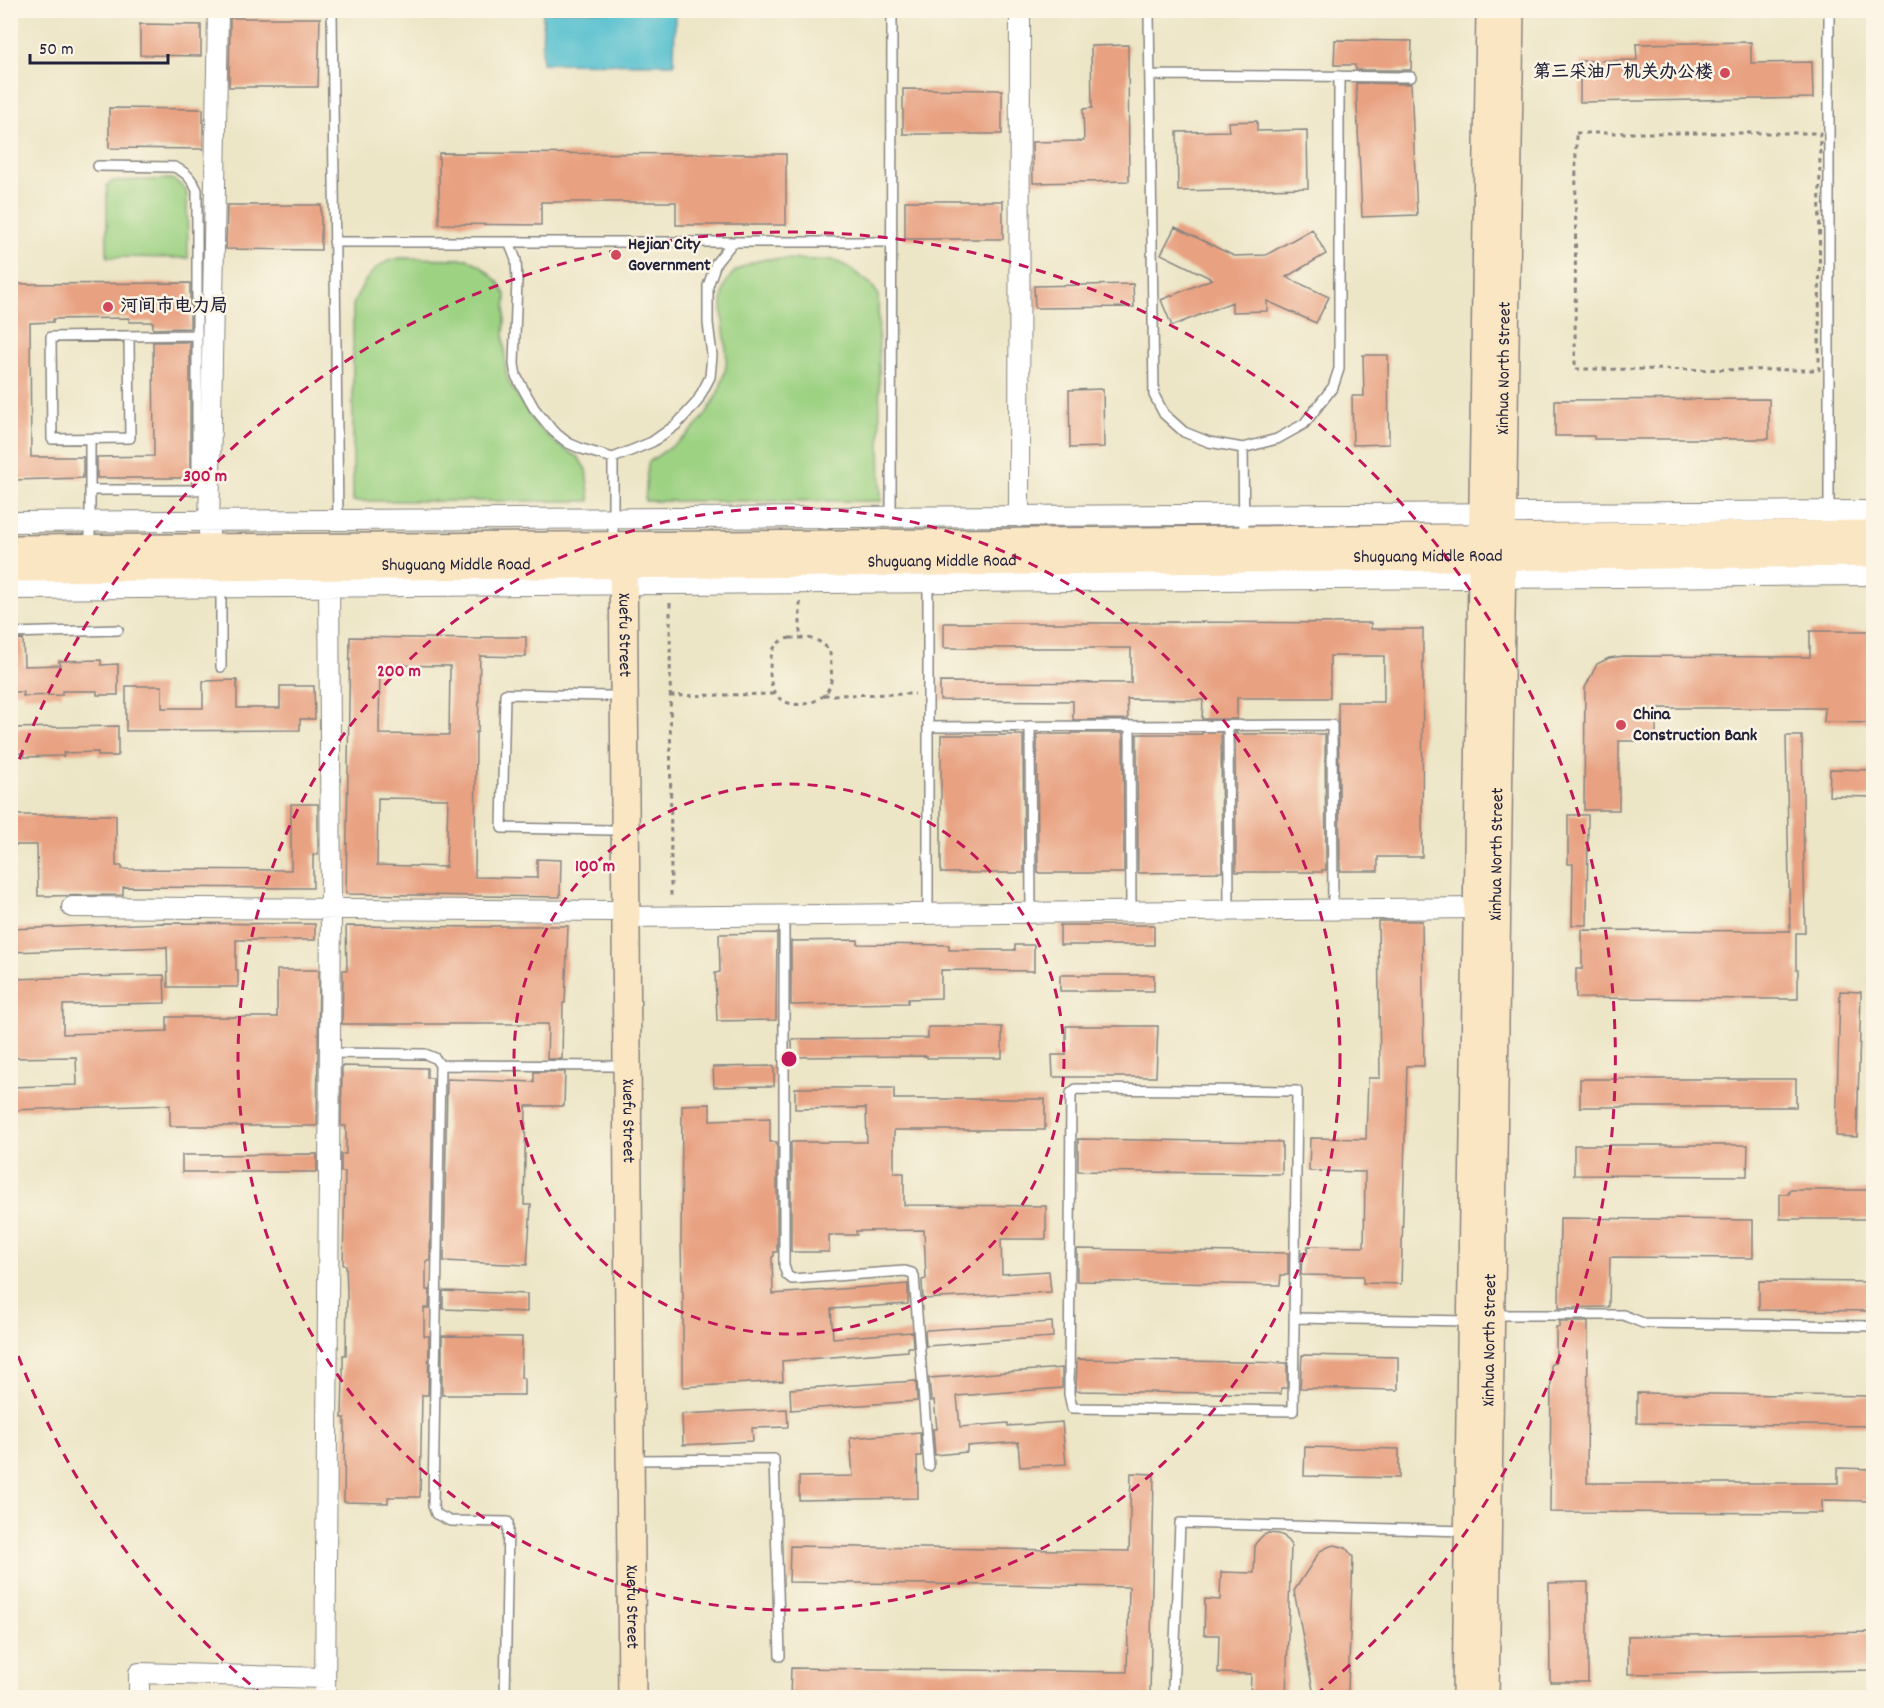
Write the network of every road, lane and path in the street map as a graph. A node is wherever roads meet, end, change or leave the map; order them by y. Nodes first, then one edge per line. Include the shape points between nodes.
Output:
1 (218, 10) edge
2 (332, 10) edge
3 (892, 10) edge
4 (1020, 10) edge
5 (1490, 10) edge
6 (1510, 10) edge
7 (1829, 10) edge
8 (1149, 12) edge
9 (1150, 75) junction
10 (1339, 76) junction
11 (1411, 77) dead end
12 (1576, 133) joint
13 (98, 166) dead end
14 (334, 242) junction
15 (509, 242) junction
16 (733, 242) junction
17 (891, 242) junction
18 (197, 335) junction
19 (129, 336) junction
20 (90, 439) junction
21 (1243, 448) junction
22 (613, 458) junction
23 (90, 489) junction
24 (1829, 511) junction
25 (1874, 511) edge
26 (891, 517) junction
27 (1019, 517) junction
28 (613, 518) junction
29 (338, 520) junction
30 (90, 521) junction
31 (210, 521) junction
32 (10, 522) edge
33 (1244, 527) junction
34 (1874, 534) edge
35 (1492, 546) junction
36 (90, 548) junction
37 (209, 548) junction
38 (10, 549) edge
39 (1874, 553) edge
40 (615, 562) junction
41 (10, 568) edge
42 (1874, 575) edge
43 (329, 576) junction
44 (928, 581) junction
45 (800, 582) junction
46 (670, 583) junction
47 (221, 587) junction
48 (10, 589) edge
49 (118, 630) dead end
50 (10, 633) edge
51 (800, 638) junction
52 (221, 667) dead end
53 (775, 694) junction
54 (928, 694) junction
55 (824, 695) junction
56 (609, 696) junction
57 (670, 696) junction
58 (1030, 726) junction
59 (1130, 726) junction
60 (1228, 726) junction
61 (928, 727) junction
62 (610, 830) junction
63 (72, 907) dead end
64 (1477, 908) junction
65 (331, 909) junction
66 (1229, 910) junction
67 (1333, 910) junction
68 (1131, 911) junction
69 (1031, 912) junction
70 (618, 914) junction
71 (928, 914) junction
72 (784, 915) junction
73 (671, 916) junction
74 (330, 1053) junction
75 (440, 1065) junction
76 (612, 1065) junction
77 (1294, 1318) junction
78 (1480, 1318) junction
79 (1874, 1326) edge
80 (630, 1460) junction
81 (929, 1466) dead end
82 (1467, 1531) junction
83 (780, 1656) dead end
84 (325, 1688) edge
85 (139, 1698) edge
86 (504, 1698) edge
87 (617, 1698) edge
88 (633, 1698) edge
89 (1176, 1698) edge
90 (1466, 1698) edge
91 (1485, 1698) edge

1 - 31 street
2 - 14 lane
3 - 17 lane
4 - 27 street
5 - 35 main road, Xinhua North Street
6 - 35 main road, Xinhua North Street
7 - 24 lane
8 - 9 lane
9 - 10 lane
9 - 21 lane via 1154,395 1164,414 1184,432 1209,442
10 - 11 lane
10 - 21 lane via 1340,369 1334,387 1304,424 1277,439
12 - 12 path via 1820,133 1819,370 1575,369
13 - 18 lane via 174,167 190,178 196,190
14 - 15 lane
14 - 29 lane
15 - 16 lane
15 - 22 lane via 516,260 516,376 553,431 568,443
16 - 17 lane
16 - 22 lane via 716,263 708,286 710,377 697,402 676,425 651,442
17 - 26 lane
18 - 19 lane
18 - 23 lane via 197,490
19 - 20 lane via 130,438
19 - 20 lane via 51,337 52,439
20 - 23 lane
21 - 33 lane
22 - 28 lane
23 - 30 lane
24 - 25 street
24 - 35 street
26 - 27 street
26 - 28 street
27 - 33 street
28 - 29 street
28 - 40 lane
29 - 31 street
30 - 31 street
30 - 32 street
30 - 36 lane
31 - 37 street
33 - 35 main road, Shuguang Middle Road
33 - 40 main road, Shuguang Middle Road
34 - 35 main road, Shuguang Middle Road
35 - 39 main road, Shuguang Middle Road
35 - 40 main road, Shuguang Middle Road
35 - 42 street
35 - 44 street
35 - 64 main road, Xinhua North Street
35 - 78 main road, Xinhua North Street
36 - 37 main road, Shuguang Middle Road
36 - 38 main road, Shuguang Middle Road
37 - 40 main road, Shuguang Middle Road
40 - 43 main road, Shuguang Middle Road
40 - 46 street
40 - 56 main road, Xuefu Street
40 - 70 main road, Xuefu Street
41 - 43 main road, Shuguang Middle Road
43 - 47 street
43 - 65 street
44 - 45 street
44 - 54 lane
45 - 46 street
45 - 51 path
46 - 57 path
47 - 48 street
47 - 52 lane
49 - 50 lane
51 - 53 path via 783,639 773,651 771,687
51 - 55 path via 813,638 830,651 831,683
53 - 55 path via 792,704 812,703
53 - 57 path
54 - 55 path
54 - 61 lane
56 - 62 main road, Xuefu Street
56 - 62 lane via 505,694 502,828
57 - 73 path
58 - 59 lane
58 - 61 lane
58 - 69 lane
59 - 60 lane
59 - 68 lane
60 - 66 lane
60 - 67 lane via 1332,725
61 - 71 lane
62 - 70 main road, Xuefu Street
63 - 65 street
64 - 67 street
64 - 78 main road, Xinhua North Street
65 - 70 street
65 - 74 street
66 - 67 street
66 - 68 street
68 - 69 street
69 - 71 street
70 - 73 street
70 - 76 main road, Xuefu Street
70 - 80 main road, Xuefu Street
71 - 72 street
72 - 73 street
72 - 81 lane via 784,1266 792,1279 905,1271 915,1276
74 - 75 lane via 425,1054
74 - 84 street
75 - 76 lane
75 - 86 lane via 433,1506 436,1514 450,1521 508,1522
76 - 87 main road, Xuefu Street
77 - 77 lane via 1293,1412 1072,1408 1071,1093 1076,1089 1296,1091
77 - 78 lane
78 - 79 lane via 1623,1315 1643,1323
78 - 82 main road, Xinhua North Street
78 - 91 main road, Xinhua North Street
80 - 83 lane via 774,1459
80 - 88 main road, Xuefu Street
82 - 89 lane via 1180,1523 1173,1689
82 - 90 main road, Xinhua North Street
84 - 85 street via 139,1673

